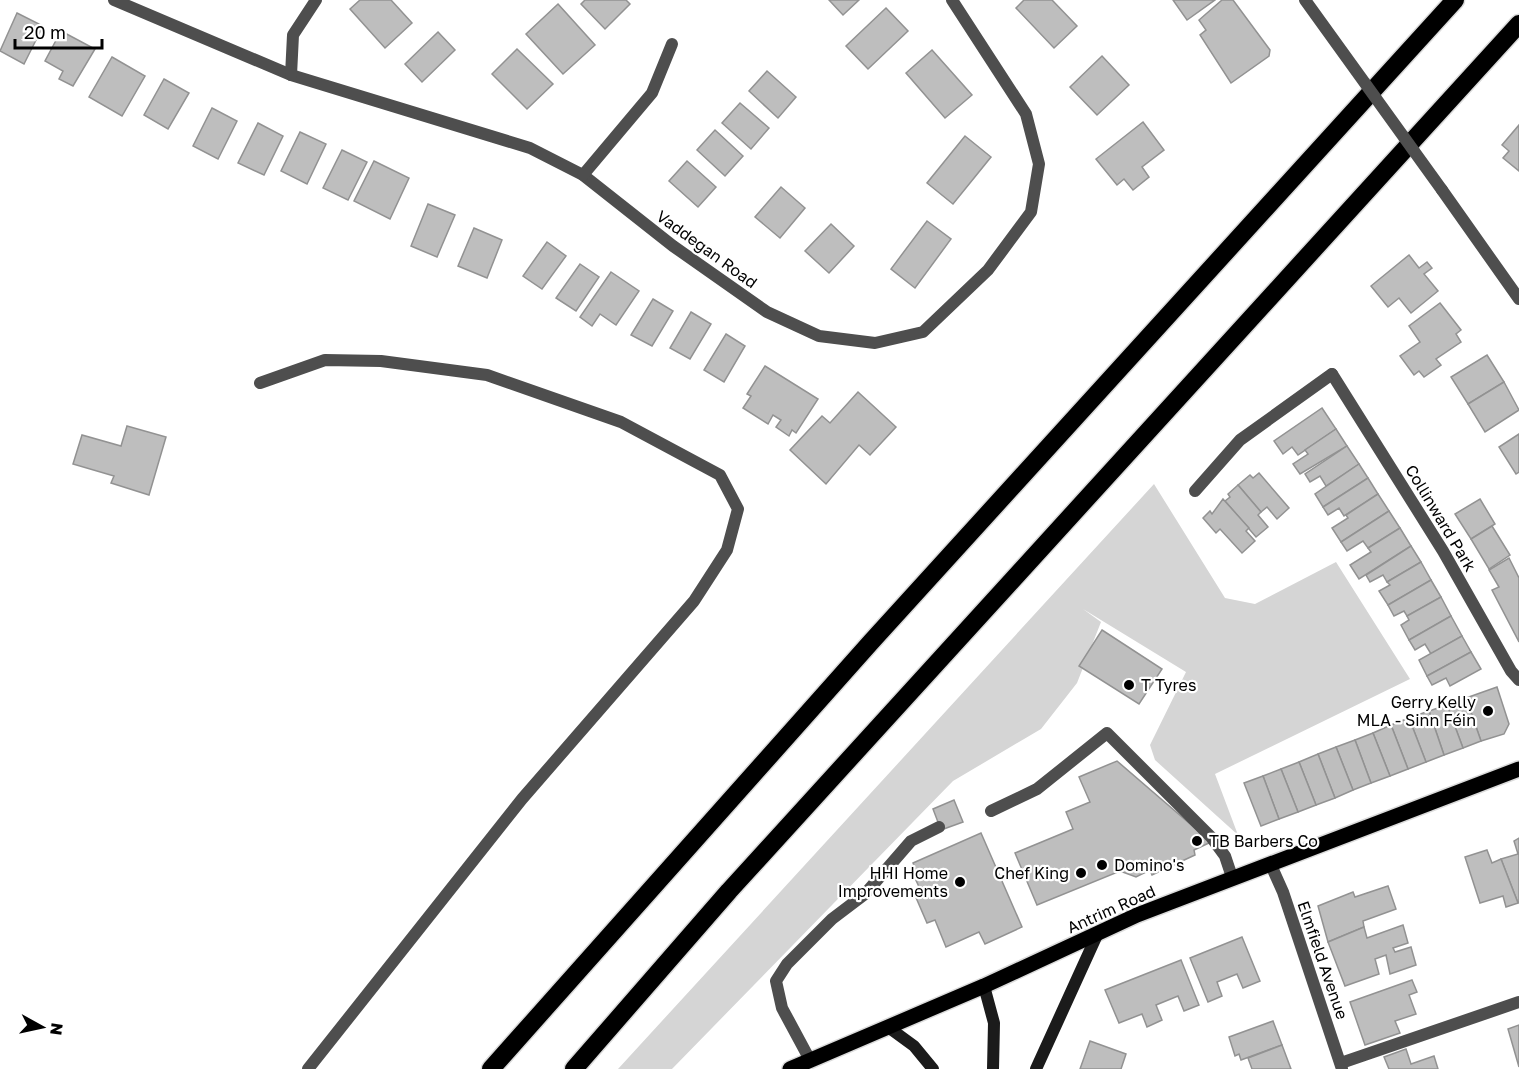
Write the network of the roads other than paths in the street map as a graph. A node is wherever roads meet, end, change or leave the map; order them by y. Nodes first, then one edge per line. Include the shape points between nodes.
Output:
1 (114, 0) edge
2 (316, 0) edge
3 (952, 0) edge
4 (1305, 0) edge
5 (1455, 0) edge
6 (1519, 24) edge
7 (672, 44) dead end
8 (291, 75) junction
9 (583, 175) junction
10 (1519, 299) edge
11 (260, 383) dead end
12 (1195, 491) dead end
13 (1519, 680) edge
14 (1519, 769) edge
15 (991, 811) dead end
16 (939, 827) dead end
17 (1270, 863) junction
18 (1232, 877) junction
19 (1096, 935) junction
20 (984, 986) junction
21 (1519, 1002) edge
22 (888, 1027) junction
23 (810, 1060) junction
24 (1341, 1066) edge
25 (308, 1069) edge
26 (491, 1069) edge
27 (574, 1069) edge
28 (790, 1069) edge
29 (933, 1069) edge
30 (993, 1069) edge
31 (1036, 1069) edge

1 - 8 street, Vaddegan Road
2 - 8 street via 293,35
3 - 9 street, Vaddegan Road via 1026,114 1039,164 1030,212 988,270 923,332 875,343 819,336 767,312 673,246
4 - 10 street, bridge
5 - 26 highway via 856,659
6 - 27 highway via 736,882
7 - 9 street via 652,93
8 - 9 street, Vaddegan Road via 530,148
11 - 25 street via 325,360 381,361 487,375 621,422 720,475 738,509 728,550 694,601 522,799
12 - 13 street, Collinward Park via 1240,441 1332,375
14 - 17 main road, Antrim Road
15 - 18 street via 1037,789 1107,733 1211,837 1225,856
16 - 23 street via 911,841 865,894 832,919 787,964 776,981 782,1008
17 - 18 main road, Antrim Road
17 - 24 street, Elmfield Avenue
18 - 19 main road, Antrim Road
19 - 20 main road, Antrim Road
19 - 31 main road
20 - 22 main road, Antrim Road
20 - 30 main road via 994,1023
21 - 24 street
22 - 23 main road, Antrim Road
22 - 29 main road via 914,1046
23 - 28 main road, Antrim Road

